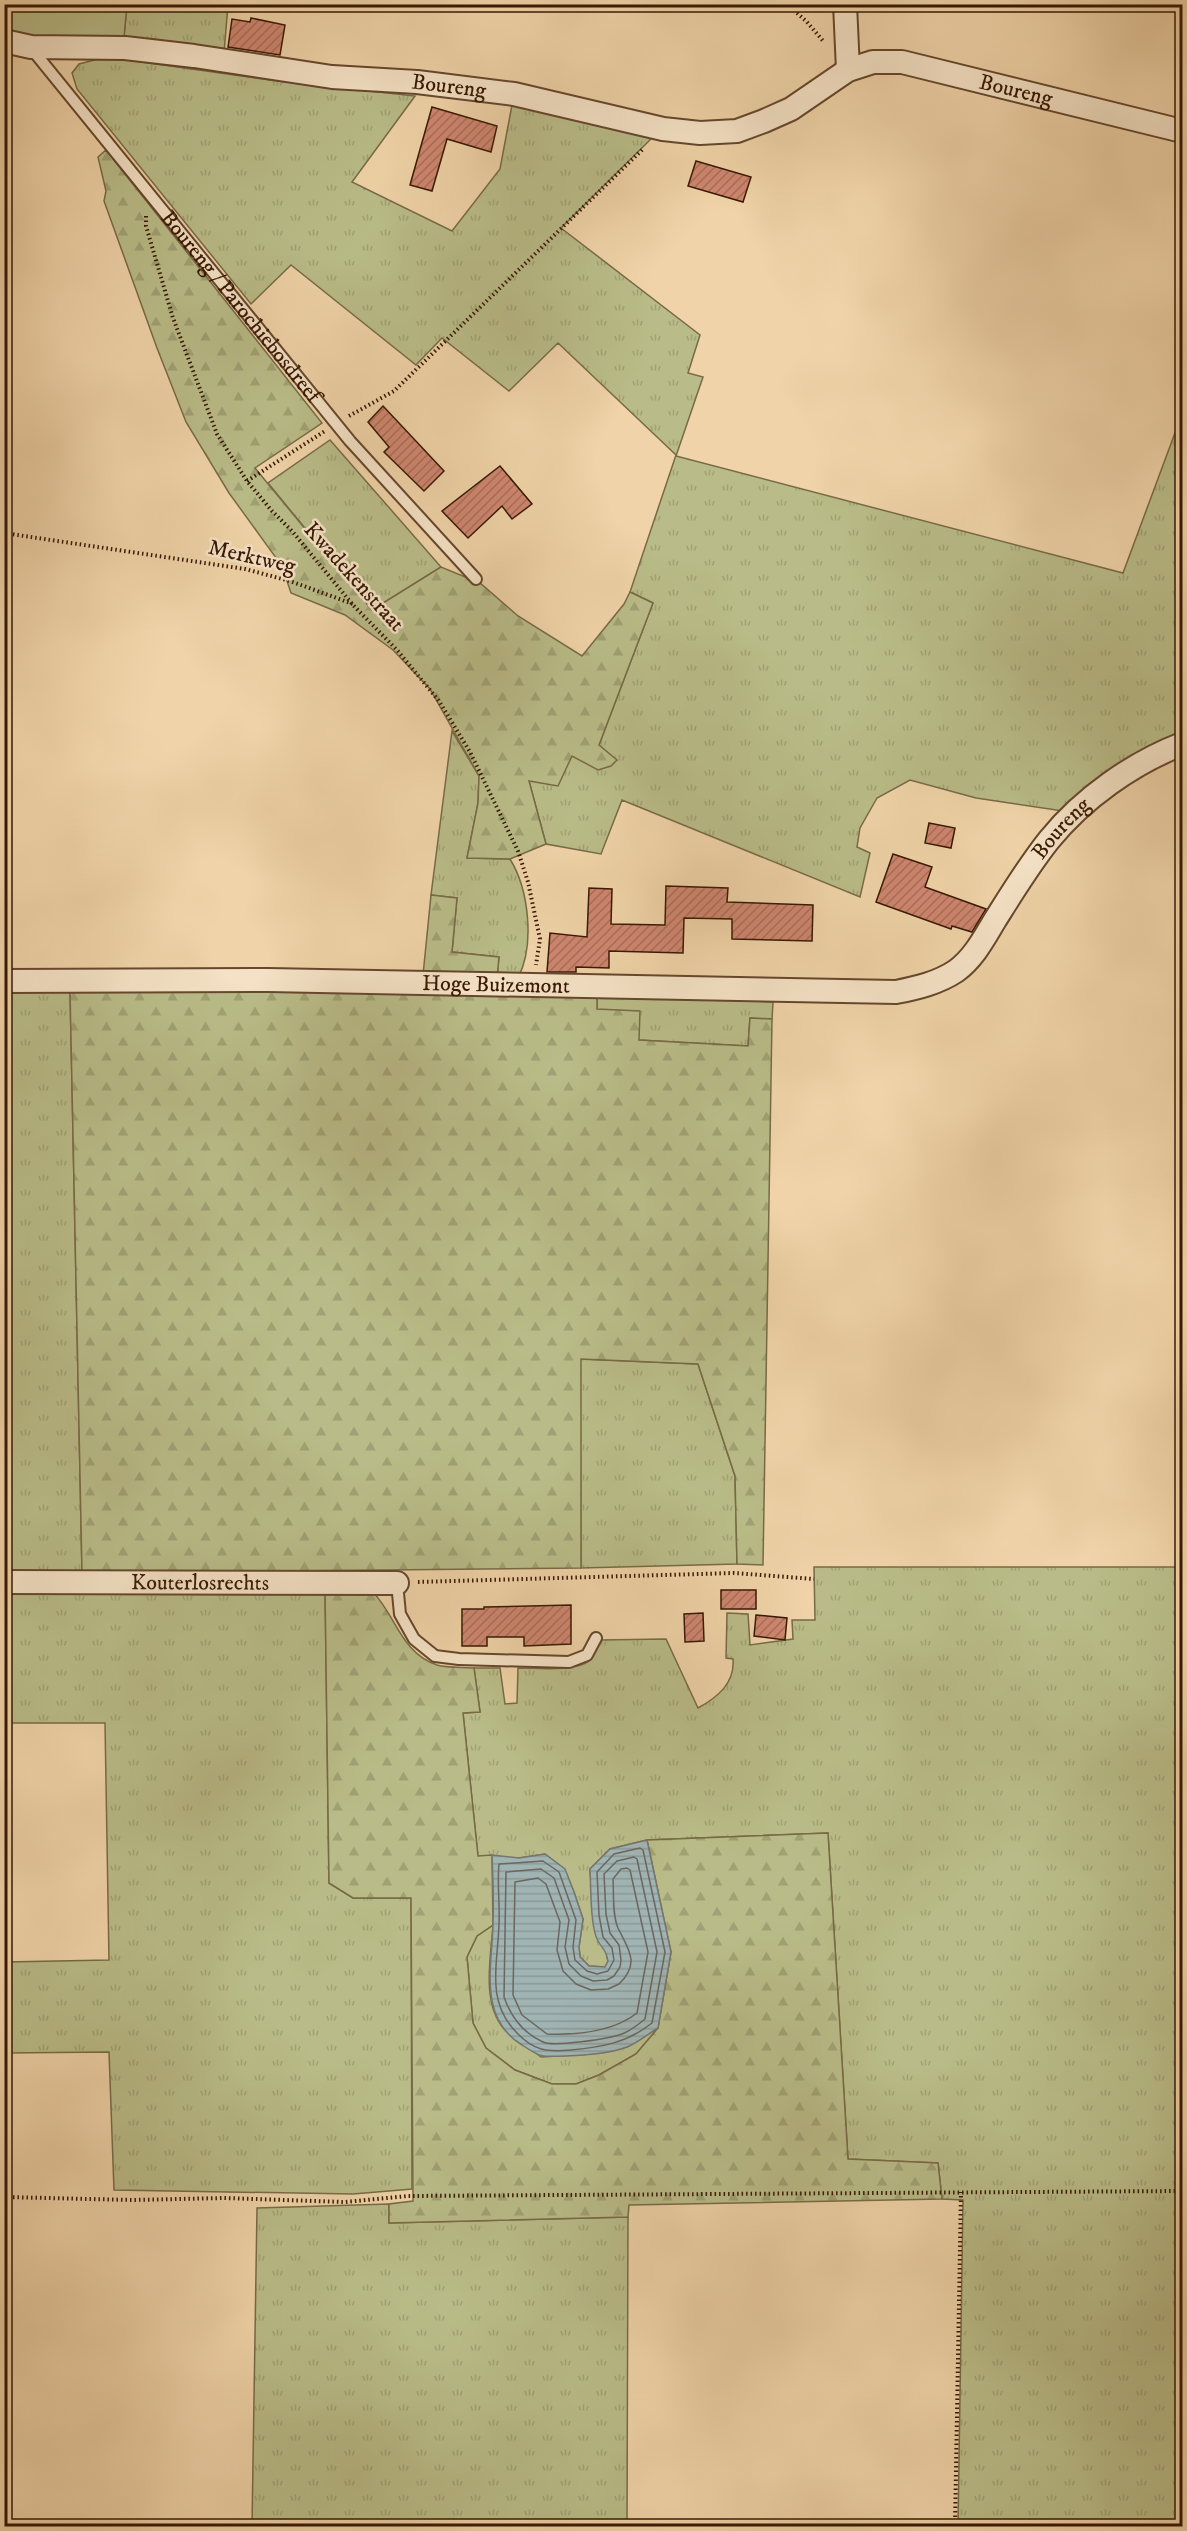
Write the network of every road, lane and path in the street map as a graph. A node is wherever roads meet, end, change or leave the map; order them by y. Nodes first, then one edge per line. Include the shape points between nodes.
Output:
1 (787, 4) edge
2 (845, 4) edge
3 (4, 42) edge
4 (31, 47) junction
5 (848, 70) junction
6 (663, 129) junction
7 (1182, 130) edge
8 (146, 188) junction
9 (336, 424) junction
10 (311, 440) dead end
11 (247, 481) junction
12 (4, 533) edge
13 (476, 579) dead end
14 (353, 605) junction
15 (1182, 744) edge
16 (975, 952) joint
17 (4, 981) edge
18 (533, 985) junction
19 (814, 1579) dead end
20 (4, 1581) edge
21 (397, 1582) junction
22 (596, 1638) dead end
23 (1182, 2191) edge
24 (961, 2192) junction
25 (4, 2197) edge
26 (955, 2526) edge

1 - 5 path
2 - 5 street
3 - 4 street
4 - 6 street, Boureng via 125,48 332,77 514,94
4 - 8 lane, Boureng / Parochiebosdreef
5 - 6 street, Boureng via 791,109 737,130 700,133
5 - 7 street, Boureng via 873,62 902,62
6 - 9 path via 394,391
8 - 9 lane, Boureng / Parochiebosdreef
8 - 11 path, Kwadekenstraat via 146,226 173,318 217,434
9 - 13 lane, Boureng / Parochiebosdreef
10 - 11 path
11 - 14 path, Kwadekenstraat
12 - 14 path, Merktweg via 245,569
14 - 18 path, Kwadekenstraat via 439,700 470,752 518,851 534,902 540,939
15 - 16 street, Boureng via 1144,761 1065,822 1036,857
16 - 18 street, Hoge Buizemont via 957,970 940,979 896,992
17 - 18 street, Hoge Buizemont
19 - 21 path via 734,1573
20 - 21 street, Kouterlosrechts
21 - 22 lane via 400,1614 414,1639 435,1656 569,1662 587,1655
23 - 24 path
24 - 25 path via 408,2196 345,2202
24 - 26 path

